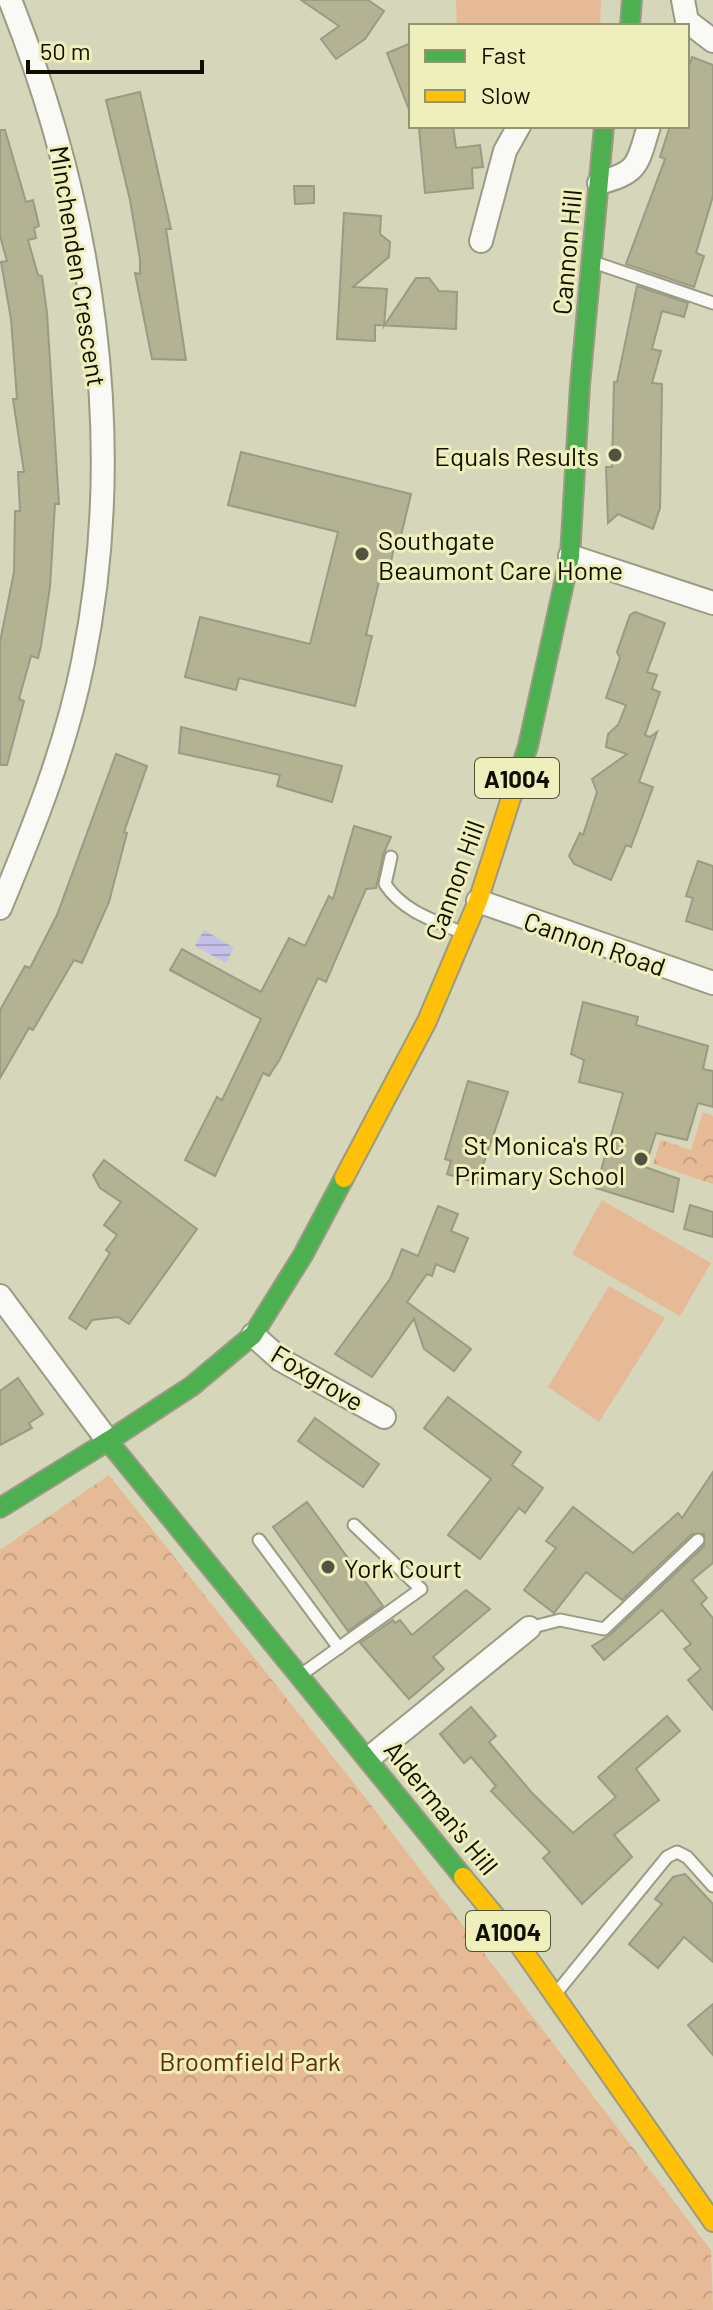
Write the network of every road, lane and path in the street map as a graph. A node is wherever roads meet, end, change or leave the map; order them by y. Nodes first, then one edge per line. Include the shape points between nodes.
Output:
1 (10, 0) edge
2 (632, 0) edge
3 (685, 16) edge
4 (630, 24) edge
5 (713, 41) edge
6 (518, 128) edge
7 (604, 128) edge
8 (648, 128) edge
9 (599, 183) junction
10 (481, 241) dead end
11 (592, 261) junction
12 (713, 303) edge
13 (570, 556) junction
14 (713, 603) edge
15 (391, 857) dead end
16 (478, 901) junction
17 (0, 908) edge
18 (464, 933) junction
19 (713, 983) edge
20 (0, 1296) edge
21 (253, 1335) junction
22 (384, 1417) dead end
23 (108, 1441) junction
24 (0, 1508) edge
25 (354, 1525) dead end
26 (259, 1540) dead end
27 (698, 1540) dead end
28 (529, 1628) joint
29 (339, 1648) junction
30 (298, 1676) junction
31 (369, 1758) junction
32 (713, 1886) edge
33 (554, 1996) junction
34 (713, 2222) edge

1 - 17 street, Minchenden Crescent via 60,140 79,236 103,411 104,510 83,665 42,801
2 - 4 main road
3 - 5 street
6 - 10 street via 505,151
7 - 9 main road, Cannon Hill / A1004
8 - 9 street via 636,167
9 - 11 main road, Cannon Hill / A1004
11 - 12 lane
11 - 13 main road, Cannon Hill / A1004
13 - 14 street
13 - 16 main road, Cannon Hill / A1004 via 528,746
15 - 18 lane via 385,884 394,897
16 - 18 main road, Cannon Hill / A1004
16 - 19 street, Cannon Road
18 - 21 main road, Cannon Hill / A1004 via 427,1021 303,1255
20 - 23 street
21 - 22 street, Foxgrove via 281,1360
21 - 23 main road, Cannon Hill / A1004 via 192,1386
23 - 24 main road, Cannon Hill
23 - 30 main road, Alderman's Hill / A1004
25 - 29 lane via 421,1589
26 - 29 lane
27 - 28 lane via 604,1629 560,1620
28 - 31 street
29 - 30 lane
30 - 31 main road, Alderman's Hill / A1004
31 - 33 main road, Alderman's Hill / A1004
32 - 33 lane via 687,1857 677,1852 667,1857
33 - 34 main road, Alderman's Hill / A1004

